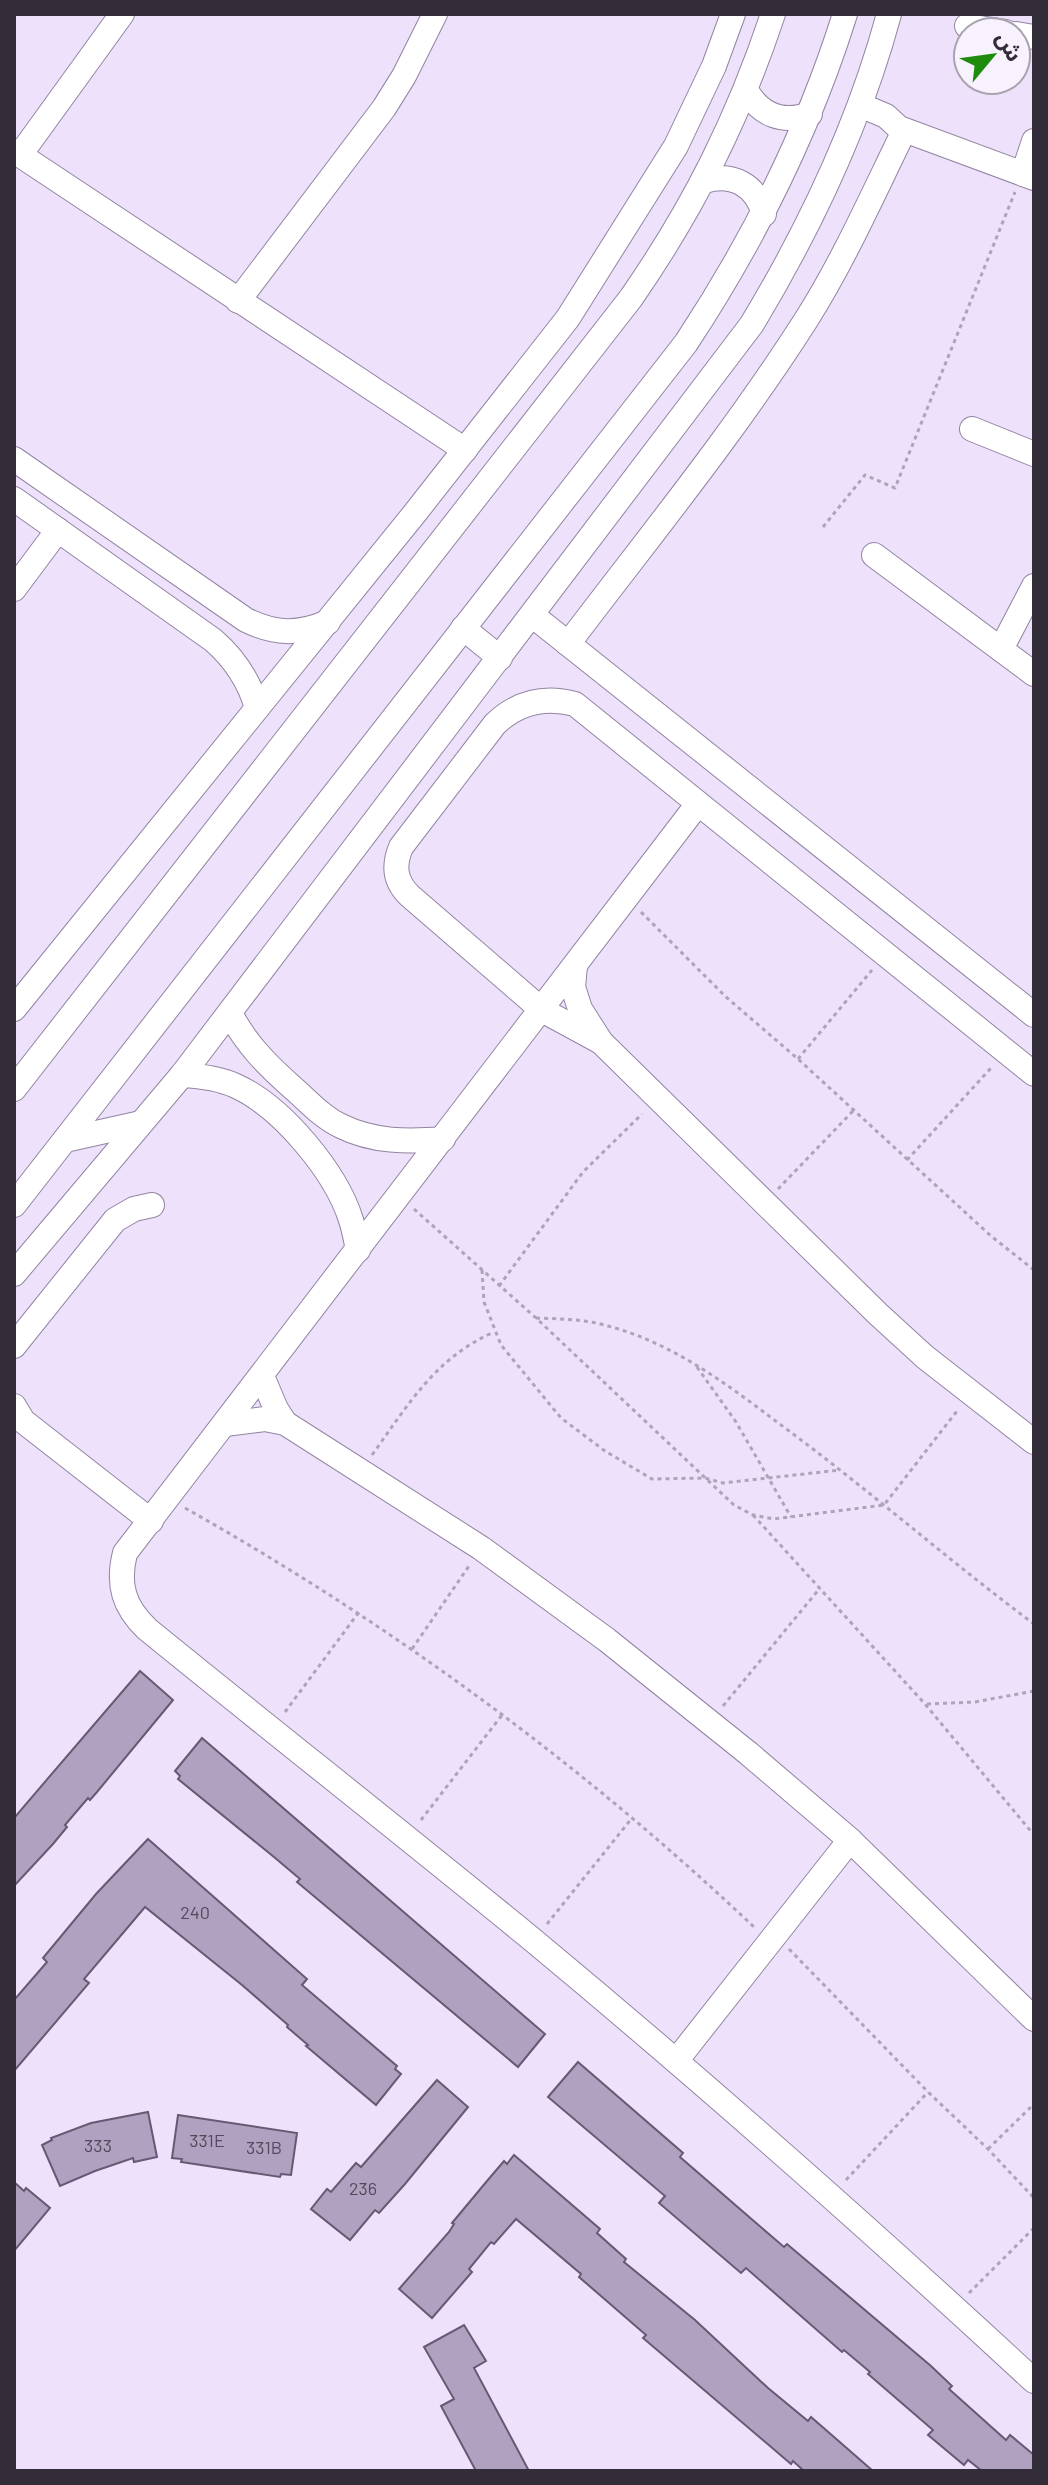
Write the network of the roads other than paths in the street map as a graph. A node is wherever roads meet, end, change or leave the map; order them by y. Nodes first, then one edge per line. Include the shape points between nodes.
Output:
1 (122, 14) edge
2 (435, 14) edge
3 (733, 14) edge
4 (773, 14) edge
5 (845, 14) edge
6 (889, 14) edge
7 (746, 90) junction
8 (857, 113) junction
9 (810, 114) junction
10 (902, 129) junction
11 (1034, 141) edge
12 (17, 153) edge
13 (1028, 176) edge
14 (704, 181) junction
15 (764, 214) junction
16 (238, 301) junction
17 (972, 429) dead end
18 (465, 450) junction
19 (1034, 454) edge
20 (14, 459) edge
21 (14, 499) edge
22 (415, 513) junction
23 (58, 530) junction
24 (445, 536) junction
25 (874, 555) dead end
26 (1034, 586) edge
27 (14, 589) edge
28 (532, 615) junction
29 (328, 622) junction
30 (463, 628) junction
31 (568, 644) junction
32 (1001, 649) junction
33 (500, 658) junction
34 (1034, 674) edge
35 (257, 708) junction
36 (697, 805) junction
37 (575, 966) junction
38 (14, 1009) edge
39 (542, 1010) junction
40 (230, 1013) junction
41 (1034, 1015) edge
42 (601, 1042) junction
43 (261, 1059) junction
44 (1034, 1074) edge
45 (182, 1075) junction
46 (237, 1087) junction
47 (14, 1089) edge
48 (141, 1123) junction
49 (340, 1126) junction
50 (443, 1139) junction
51 (65, 1140) junction
52 (316, 1154) junction
53 (14, 1205) edge
54 (152, 1205) dead end
55 (358, 1250) junction
56 (14, 1274) edge
57 (14, 1346) edge
58 (262, 1376) junction
59 (14, 1406) edge
60 (285, 1423) junction
61 (225, 1424) junction
62 (1034, 1442) edge
63 (151, 1521) junction
64 (850, 1840) junction
65 (1034, 2019) edge
66 (676, 2061) junction
67 (1034, 2381) edge

1 - 12 street
2 - 16 street via 384,108
3 - 18 street via 676,146 568,318
4 - 7 street
5 - 9 street
6 - 8 street
7 - 9 street via 769,114 790,119
7 - 14 street
8 - 10 street via 882,131
8 - 28 street via 802,238 752,324
9 - 15 street
10 - 13 street
10 - 31 street via 808,317 729,432
11 - 13 street
12 - 16 street
14 - 15 street via 723,177 742,182 757,196
14 - 24 street via 631,298
15 - 30 street via 686,343
16 - 18 street
17 - 19 street
18 - 22 street
20 - 29 street via 246,620 278,632
21 - 23 street
22 - 24 street
22 - 29 street
23 - 27 street
23 - 35 street via 227,652 247,679
24 - 47 street
25 - 32 street
26 - 32 street
28 - 31 street
28 - 33 street
29 - 35 street
30 - 33 street
30 - 51 street
31 - 41 street
32 - 34 street
33 - 40 street
35 - 38 street
36 - 37 street
36 - 39 street via 575,704 536,701 503,716 401,847 395,866 399,883 410,896
36 - 44 street
37 - 39 street
37 - 42 street via 573,987 580,1009
39 - 42 street
39 - 50 street
40 - 43 street
40 - 45 street
42 - 62 street via 889,1324
43 - 46 street
43 - 49 street
45 - 46 street
45 - 48 street
46 - 52 street via 288,1125
48 - 51 street
48 - 56 street
49 - 50 street via 409,1142
49 - 52 street
50 - 55 street
51 - 53 street
52 - 55 street via 351,1218
54 - 57 street via 115,1220
55 - 58 street
58 - 60 street
58 - 61 street
59 - 63 street via 23,1421
60 - 61 street via 265,1419
60 - 64 street via 481,1548 607,1640
61 - 63 street
63 - 66 street via 125,1553 121,1578 135,1618
64 - 65 street
64 - 66 street
66 - 67 street

